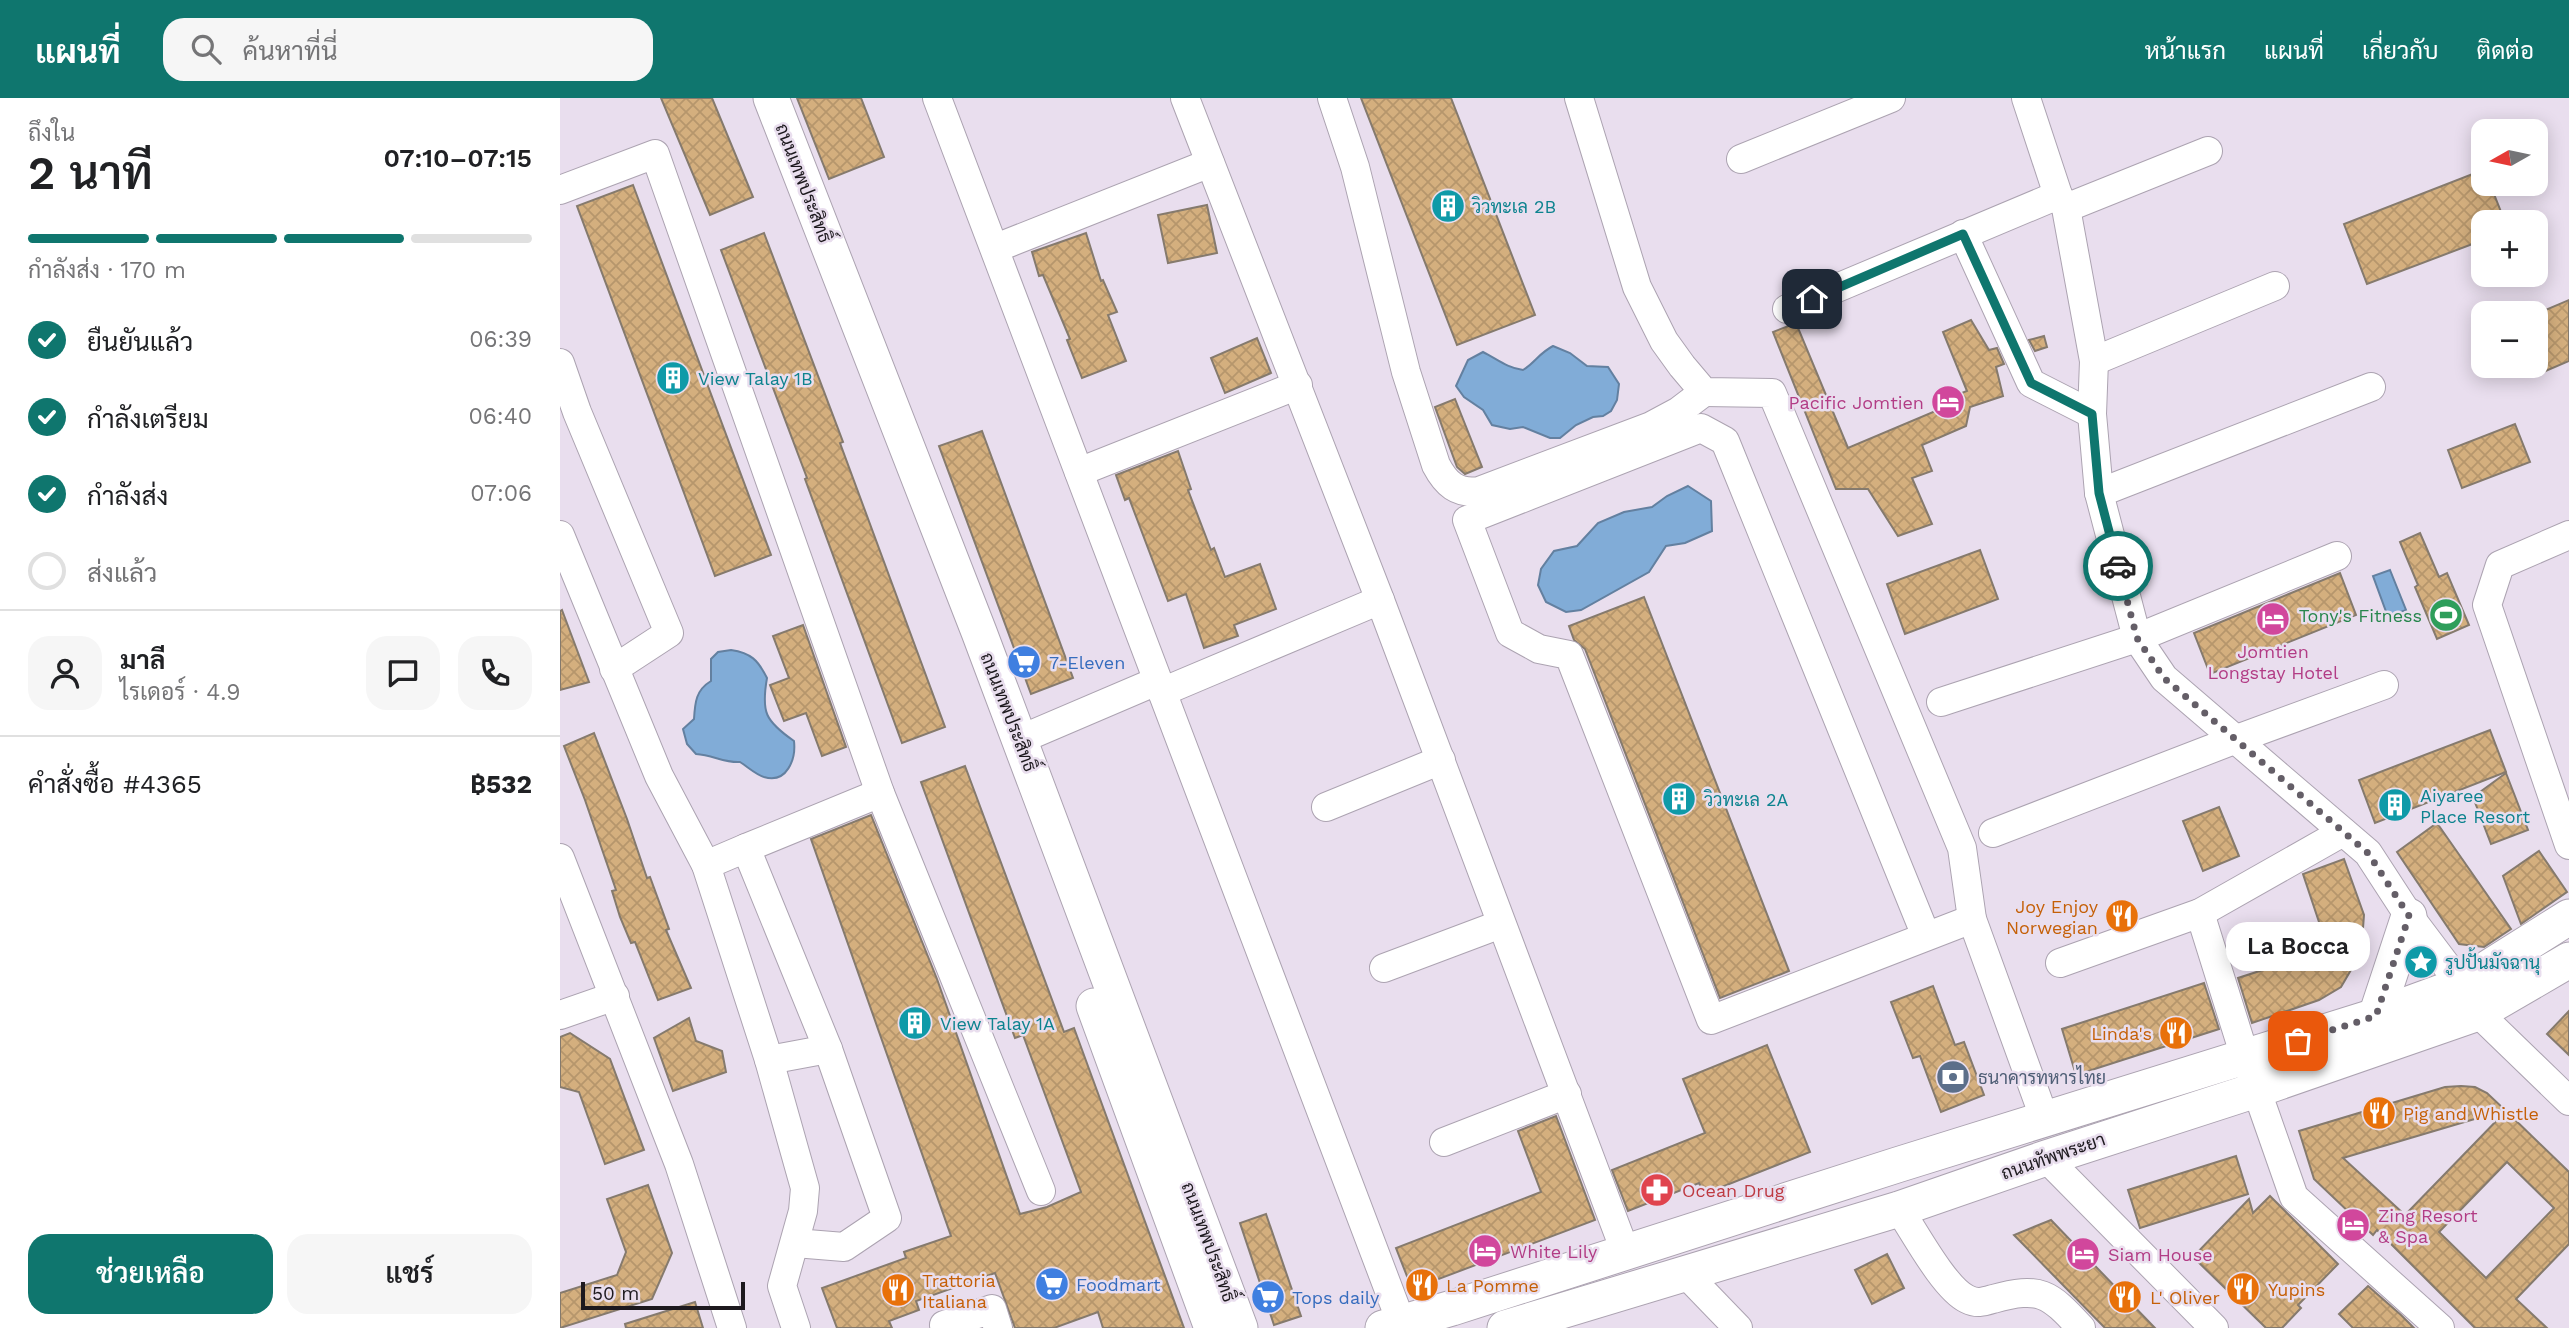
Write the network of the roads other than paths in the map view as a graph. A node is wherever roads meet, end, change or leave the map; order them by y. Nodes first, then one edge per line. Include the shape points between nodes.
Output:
1 (746, 98) edge
2 (771, 98) edge
3 (937, 98) edge
4 (1185, 98) edge
5 (1332, 98) edge
6 (1579, 98) edge
7 (1891, 98) edge
8 (2026, 98) edge
9 (2208, 150) dead end
10 (1741, 159) dead end
11 (1210, 163) junction
12 (560, 190) edge
13 (2062, 201) junction
14 (1963, 234) junction
15 (996, 248) junction
16 (2275, 286) dead end
17 (1787, 309) dead end
18 (2094, 361) junction
19 (560, 363) edge
20 (1298, 385) junction
21 (2371, 387) dead end
22 (1704, 392) junction
23 (2092, 414) junction
24 (569, 416) edge
25 (1079, 472) junction
26 (2099, 493) junction
27 (560, 535) edge
28 (2569, 535) edge
29 (2337, 556) dead end
30 (1380, 600) junction
31 (2137, 638) junction
32 (614, 669) junction
33 (2384, 685) dead end
34 (1159, 687) junction
35 (1941, 702) dead end
36 (1019, 740) junction
37 (2234, 740) junction
38 (1441, 760) junction
39 (880, 793) junction
40 (1326, 807) dead end
41 (2343, 832) junction
42 (1993, 833) dead end
43 (2569, 845) edge
44 (746, 848) junction
45 (560, 858) edge
46 (706, 865) junction
47 (2200, 913) junction
48 (2409, 916) junction
49 (2569, 917) edge
50 (1972, 919) junction
51 (1502, 924) junction
52 (1926, 936) junction
53 (2569, 960) edge
54 (2060, 963) dead end
55 (1384, 968) dead end
56 (615, 996) junction
57 (2469, 999) junction
58 (560, 1014) edge
59 (2376, 1016) junction
60 (828, 1049) junction
61 (2245, 1057) junction
62 (769, 1060) junction
63 (2256, 1090) junction
64 (1567, 1094) junction
65 (2569, 1101) edge
66 (2045, 1120) junction
67 (1444, 1142) dead end
68 (2046, 1158) junction
69 (1041, 1191) dead end
70 (1899, 1209) junction
71 (795, 1243) junction
72 (1625, 1251) junction
73 (1684, 1272) junction
74 (1392, 1325) edge
75 (732, 1328) edge
76 (796, 1328) edge
77 (945, 1328) edge
78 (998, 1328) edge
79 (1212, 1328) edge
80 (1240, 1328) edge
81 (1505, 1328) edge
82 (1738, 1328) edge
83 (2081, 1328) edge
84 (2214, 1328) edge
85 (2440, 1328) edge

1 - 79 main road, ถนนเทพประสิทธิ์ via 976,685
2 - 36 main road, ถนนเทพประสิทธิ์
3 - 15 street
4 - 11 street
5 - 22 street via 1355,167 1406,372 1436,465 1451,485 1459,491 1479,491 1651,426
6 - 22 street via 1637,287 1664,341
7 - 10 street
8 - 13 street
9 - 13 street
11 - 15 street
11 - 20 street
12 - 39 street via 655,155
13 - 14 street
13 - 18 street
14 - 17 street
14 - 23 street via 2031,383
15 - 25 street
16 - 18 street
18 - 23 street
19 - 24 street
20 - 25 street
20 - 30 street
21 - 26 street
22 - 50 street via 1772,393 1962,848
23 - 26 street
24 - 32 street via 669,633
25 - 34 street
26 - 31 street
27 - 32 street
28 - 43 street via 2500,565 2487,605
29 - 31 street
30 - 34 street
30 - 38 street
31 - 35 street
31 - 37 street via 2164,678
32 - 46 street via 659,776
33 - 37 street
34 - 36 street
34 - 74 street
36 - 80 main road, ถนนเทพประสิทธิ์
37 - 41 street
37 - 42 street
38 - 40 street
38 - 51 street
39 - 44 street
39 - 69 street
41 - 47 street
41 - 48 street via 2368,853
44 - 46 street
44 - 60 street
45 - 56 street
46 - 62 street
47 - 54 street
47 - 61 street
48 - 57 street
48 - 59 main road
49 - 57 main road
50 - 52 street
50 - 66 street
51 - 55 street
51 - 64 street
52 - 52 street via 1711,1020 1569,654 1539,649 1510,633 1467,520 1701,428 1725,441
53 - 57 main road
56 - 58 street
56 - 75 street via 679,1164
57 - 59 main road, ถนนทัพพระยา
57 - 63 main road, ถนนทัพพระยา
57 - 65 street
59 - 61 main road, ถนนทัพพระยา
60 - 62 street
60 - 71 street via 887,1218 844,1247
61 - 63 street
61 - 66 main road, ถนนทัพพระยา
62 - 71 street via 805,1188
63 - 68 main road, ถนนทัพพระยา
63 - 85 street via 2294,1197
64 - 67 street
64 - 72 street
66 - 72 main road, ถนนทัพพระยา
68 - 70 main road, ถนนทัพพระยา
68 - 84 street
70 - 73 main road, ถนนทัพพระยา
70 - 83 street via 1947,1281 1965,1298 1977,1303 2023,1292 2039,1293
71 - 76 street via 782,1286
72 - 74 main road, ถนนทัพพระยา
73 - 81 main road, ถนนทัพพระยา
73 - 82 street
77 - 78 street via 992,1309

